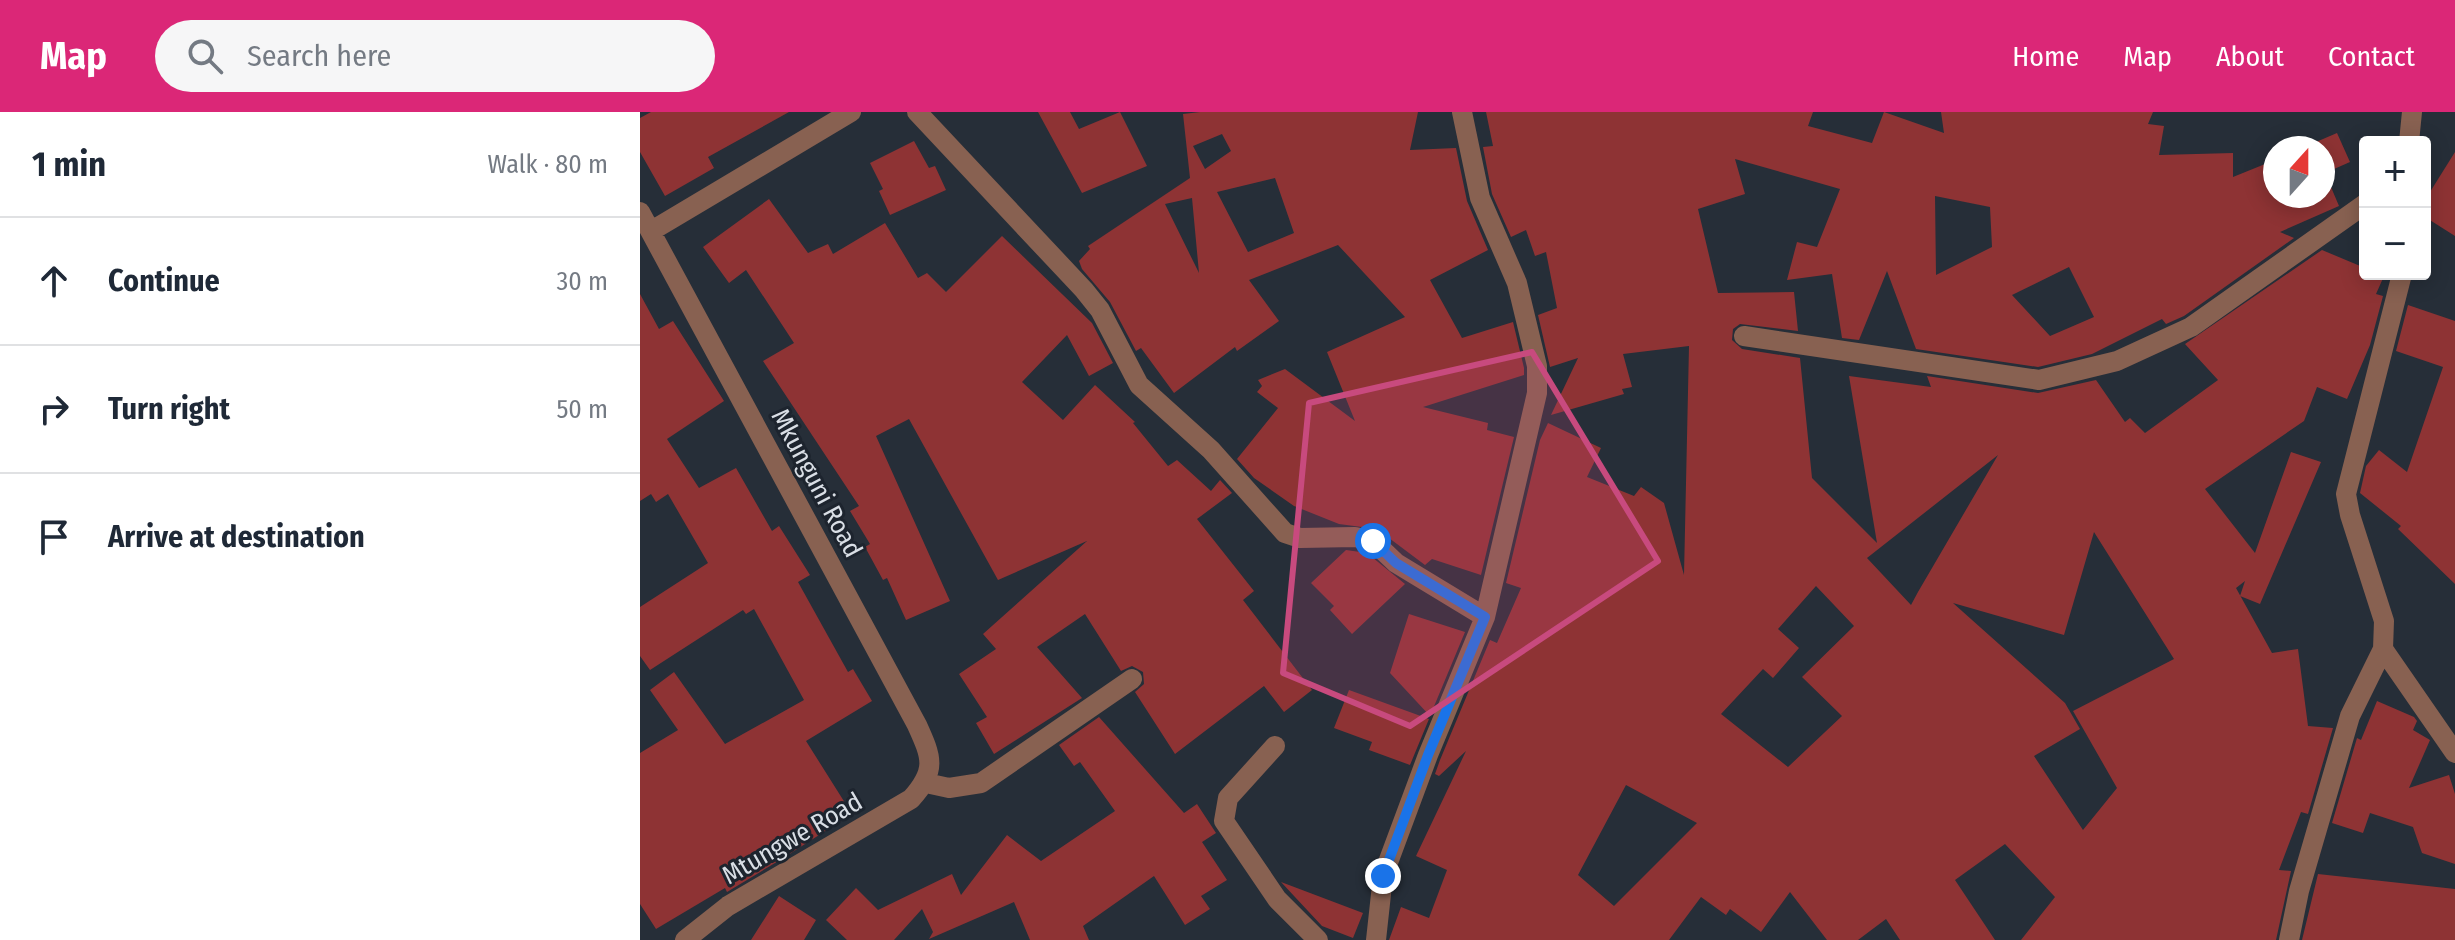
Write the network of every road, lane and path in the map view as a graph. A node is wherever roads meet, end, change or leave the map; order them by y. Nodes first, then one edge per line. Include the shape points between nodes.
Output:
1 (851, 112) edge
2 (917, 112) edge
3 (1462, 112) edge
4 (2412, 112) edge
5 (2410, 136) edge
6 (2359, 208) edge
7 (640, 212) edge
8 (653, 230) junction
9 (2400, 280) edge
10 (1744, 336) dead end
11 (1485, 617) junction
12 (2383, 649) junction
13 (1132, 679) dead end
14 (1275, 746) dead end
15 (2455, 753) edge
16 (926, 783) junction
17 (685, 940) edge
18 (1318, 940) edge
19 (1376, 940) edge
20 (2289, 940) edge

1 - 8 street
2 - 11 street via 1084,290 1139,385 1211,450 1285,533 1373,541 1396,563
3 - 11 street via 1480,198 1517,283 1537,366 1534,415
4 - 5 street
6 - 10 street via 2191,327 2117,361 2039,380
7 - 8 street, Mkunguni Road
8 - 16 street, Mkunguni Road via 917,725 929,751
9 - 12 street via 2346,494 2384,621
11 - 19 street via 1383,876
12 - 15 street
12 - 20 street via 2350,716
13 - 16 street via 981,783 949,788
14 - 18 street via 1228,798 1224,821 1277,899
16 - 17 street, Mtungwe Road via 911,799 728,906

